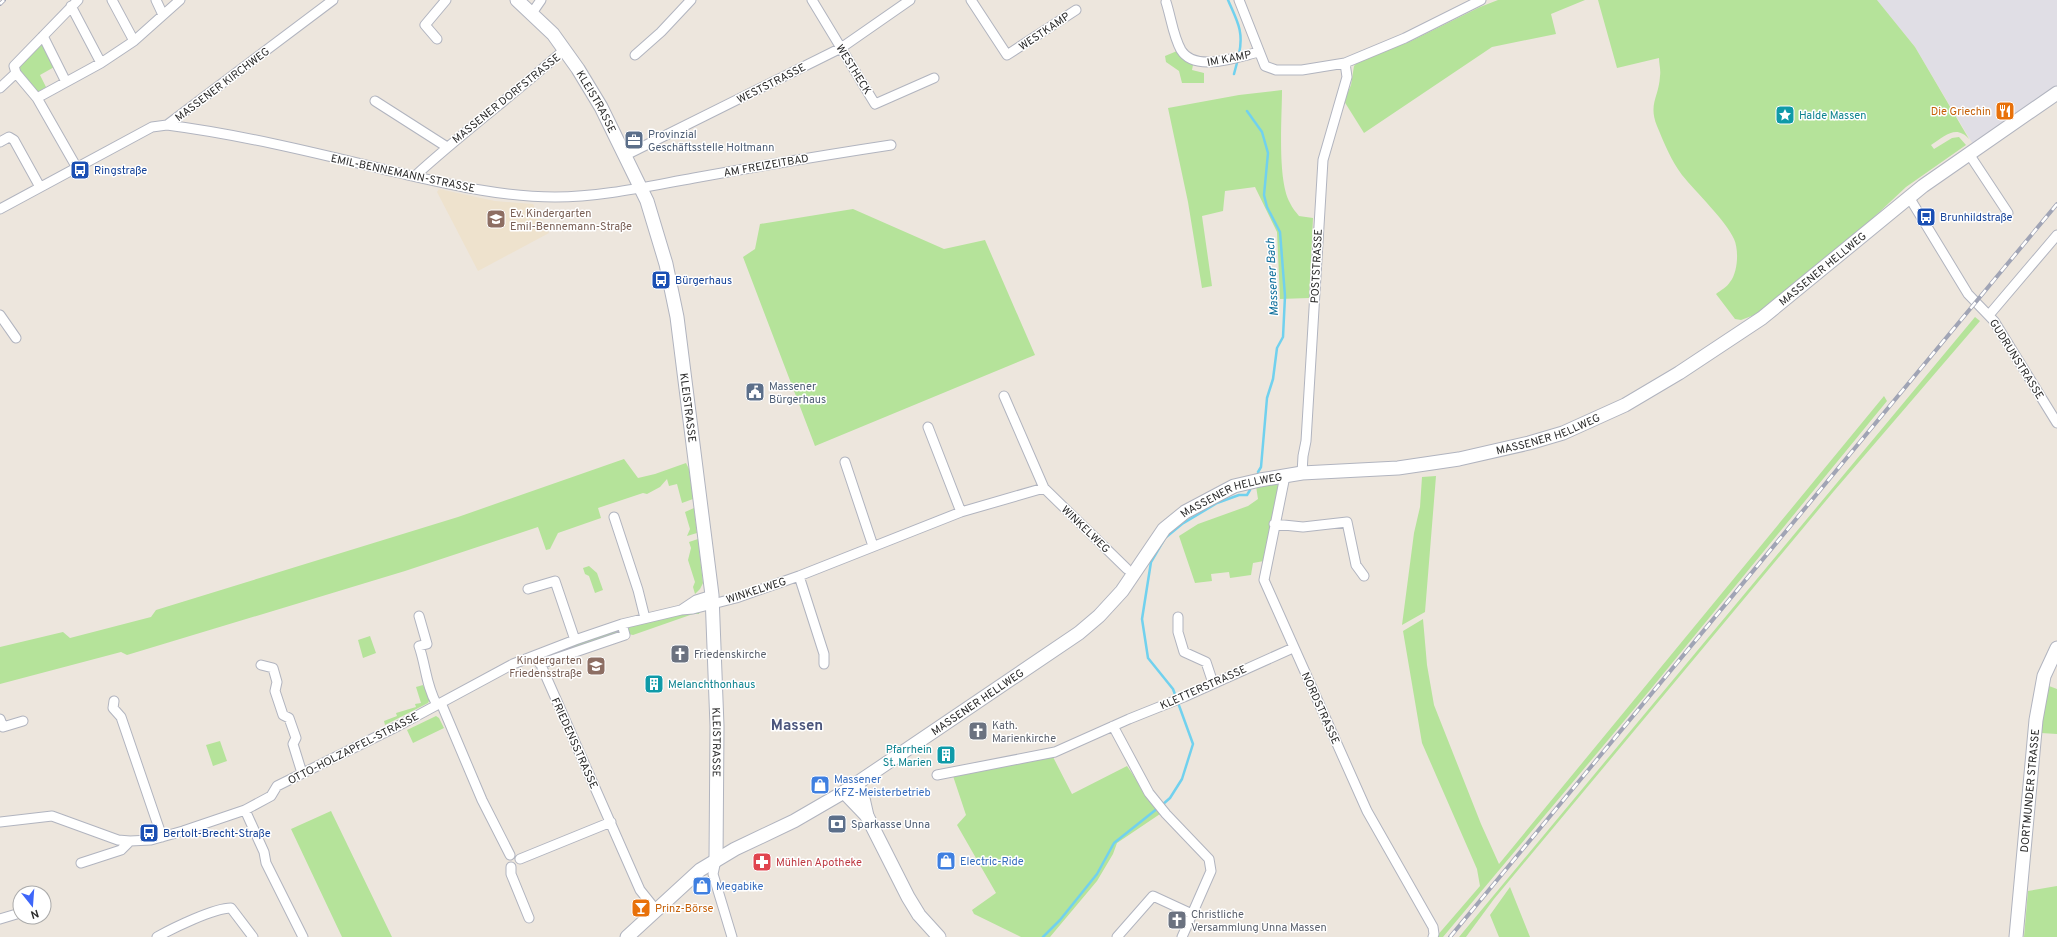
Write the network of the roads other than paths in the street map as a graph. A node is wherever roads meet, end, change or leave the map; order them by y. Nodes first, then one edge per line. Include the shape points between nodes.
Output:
1 (112, 0) edge
2 (156, 0) edge
3 (180, 0) edge
4 (333, 0) edge
5 (446, 0) edge
6 (517, 0) edge
7 (541, 0) edge
8 (691, 0) edge
9 (812, 0) edge
10 (910, 0) edge
11 (971, 0) edge
12 (1239, 0) edge
13 (1481, 0) edge
14 (1166, 2) dead end
15 (74, 3) edge
16 (1076, 10) dead end
17 (532, 13) junction
18 (164, 15) junction
19 (43, 36) junction
20 (437, 39) dead end
21 (134, 41) junction
22 (841, 48) junction
23 (565, 49) junction
24 (1259, 52) junction
25 (635, 55) dead end
26 (101, 63) junction
27 (1345, 63) junction
28 (16, 73) junction
29 (934, 78) dead end
30 (66, 82) junction
31 (0, 88) edge
32 (2057, 93) edge
33 (37, 98) junction
34 (375, 101) dead end
35 (167, 125) junction
36 (0, 142) edge
37 (891, 145) dead end
38 (447, 147) junction
39 (1969, 154) junction
40 (626, 155) junction
41 (77, 168) junction
42 (415, 176) junction
43 (40, 187) junction
44 (642, 188) junction
45 (0, 197) edge
46 (1909, 197) junction
47 (2, 208) edge
48 (2008, 213) dead end
49 (2057, 236) edge
50 (0, 315) edge
51 (1989, 315) junction
52 (16, 338) dead end
53 (1004, 396) dead end
54 (2057, 423) edge
55 (928, 427) dead end
56 (844, 462) dead end
57 (1302, 473) junction
58 (1285, 476) junction
59 (1044, 488) junction
60 (961, 512) junction
61 (614, 517) dead end
62 (1274, 524) junction
63 (873, 546) junction
64 (1128, 569) dead end
65 (799, 576) junction
66 (1364, 576) dead end
67 (528, 589) dead end
68 (712, 600) junction
69 (419, 616) dead end
70 (1178, 617) dead end
71 (645, 618) junction
72 (622, 624) junction
73 (575, 640) junction
74 (1293, 648) junction
75 (2057, 648) edge
76 (538, 660) junction
77 (824, 664) dead end
78 (261, 665) dead end
79 (1213, 683) junction
80 (114, 701) dead end
81 (439, 704) junction
82 (0, 719) edge
83 (23, 721) dead end
84 (1113, 726) junction
85 (302, 773) junction
86 (937, 775) dead end
87 (856, 784) junction
88 (844, 792) junction
89 (245, 810) junction
90 (867, 816) junction
91 (0, 822) edge
92 (611, 822) junction
93 (162, 837) junction
94 (130, 841) junction
95 (510, 855) junction
96 (520, 859) junction
97 (716, 860) junction
98 (81, 863) dead end
99 (512, 867) junction
100 (656, 910) junction
101 (1192, 914) junction
102 (12, 915) edge
103 (529, 918) dead end
104 (0, 919) edge
105 (1186, 935) edge
106 (157, 937) edge
107 (253, 937) edge
108 (304, 937) edge
109 (627, 937) edge
110 (732, 937) edge
111 (939, 937) edge
112 (1117, 937) edge
113 (1433, 937) edge
114 (2016, 937) edge

1 - 21 street
2 - 18 street
3 - 18 street
4 - 35 street, MASSENER KIRCHWEG
5 - 20 street via 425,25
6 - 17 main road, KLEISTRASSE
7 - 17 street
8 - 25 street
9 - 22 street, WESTHECK
10 - 22 street, WESTSTRASSE
11 - 16 street, WESTKAMP via 1007,55
12 - 24 street, IM KAMP
13 - 27 street via 1405,38
14 - 24 street, IM KAMP via 1179,46 1187,57 1202,63
15 - 19 street
15 - 26 street
17 - 23 main road, KLEISTRASSE
18 - 21 street
19 - 28 street via 14,66
19 - 30 street
21 - 26 street
22 - 29 street, WESTHECK via 875,104
22 - 40 street, WESTSTRASSE
23 - 38 street, MASSENER DORFSTRASSE
23 - 40 main road, KLEISTRASSE via 601,107
24 - 27 street, IM KAMP via 1263,62 1270,69 1302,70
26 - 30 street
27 - 57 street, POSTSTRASSE via 1347,78 1323,160
28 - 31 street
28 - 33 street
30 - 33 street
32 - 39 main road, MASSENER HELLWEG
33 - 41 street
34 - 38 street, MASSENER DORFSTRASSE
35 - 41 street, MASSENER KIRCHWEG via 152,127
35 - 42 street, EMIL-BENNEMANN-STRASSE via 216,131
36 - 43 street via 9,137 14,140
37 - 44 street, AM FREIZEITBAD
38 - 42 street, MASSENER DORFSTRASSE
39 - 46 main road, MASSENER HELLWEG
39 - 48 street
40 - 44 main road, KLEISTRASSE
41 - 43 street, MASSENER KIRCHWEG
42 - 44 street, EMIL-BENNEMANN-STRASSE via 508,195 556,197
43 - 47 street, MASSENER KIRCHWEG
44 - 68 main road, KLEISTRASSE via 655,223 677,317
45 - 47 street, MASSENER KIRCHWEG
46 - 51 street, GUDRUNSTRASSE via 1968,294
46 - 57 main road, MASSENER HELLWEG via 1762,318 1679,373 1600,418 1553,436 1459,459 1398,468
49 - 51 street
50 - 52 street
51 - 54 street, GUDRUNSTRASSE
53 - 59 street, WINKELWEG
55 - 60 street
56 - 63 street
57 - 58 main road, MASSENER HELLWEG
58 - 62 street, NORDSTRASSE
58 - 87 main road, MASSENER HELLWEG via 1234,486 1185,512 1164,529 1122,591 1091,623 1064,644
59 - 60 street, WINKELWEG
59 - 64 street, WINKELWEG
60 - 63 street, WINKELWEG
61 - 71 street
62 - 66 street via 1303,527 1347,522 1356,565
62 - 74 street, NORDSTRASSE via 1264,580
63 - 65 street, WINKELWEG
65 - 68 street, WINKELWEG
65 - 77 street, WINKELWEG via 824,654
67 - 73 street via 555,581
68 - 71 street, OTTO-HOLZAPFEL-STRASSE via 692,609
68 - 97 main road, KLEISTRASSE via 717,726
69 - 81 street via 428,644 419,646 425,664 424,669 432,697
70 - 79 street via 1178,632 1184,652 1206,662
71 - 72 street, OTTO-HOLZAPFEL-STRASSE
72 - 73 street, OTTO-HOLZAPFEL-STRASSE
72 - 76 street via 625,635
73 - 76 street, OTTO-HOLZAPFEL-STRASSE
74 - 79 street, KLETTERSTRASSE
74 - 113 street, NORDSTRASSE via 1368,811 1433,927
75 - 114 main road, DORTMUNDER STRASSE via 2044,676 2036,720
76 - 81 street, OTTO-HOLZAPFEL-STRASSE via 513,664
76 - 92 street, FRIEDENSSTRASSE
78 - 85 street via 273,668 278,682 275,691 283,715 289,718 296,738 293,744
79 - 84 street, KLETTERSTRASSE via 1184,698
80 - 93 street via 113,708 121,717
81 - 85 street, OTTO-HOLZAPFEL-STRASSE
81 - 95 street
82 - 83 street via 3,727
84 - 86 street, KLETTERSTRASSE via 1055,752
84 - 101 street via 1149,793 1209,859 1211,871
85 - 89 street, OTTO-HOLZAPFEL-STRASSE via 277,786 272,796
87 - 88 main road, MASSENER HELLWEG
87 - 90 main road via 862,794
88 - 90 main road
88 - 97 main road, MASSENER HELLWEG via 794,821
89 - 93 street, OTTO-HOLZAPFEL-STRASSE
89 - 108 street via 264,852 266,863
90 - 111 main road via 909,898 921,918
91 - 94 street, OTTO-HOLZAPFEL-STRASSE via 52,816 98,834
92 - 96 street
92 - 100 street, FRIEDENSSTRASSE via 640,890
93 - 94 street, OTTO-HOLZAPFEL-STRASSE
94 - 98 street via 121,850
95 - 96 street via 516,854
95 - 99 street via 507,860
96 - 99 street via 517,866
97 - 100 main road, MASSENER HELLWEG via 696,874
97 - 110 street via 713,874
99 - 103 street via 511,874
100 - 109 main road, MASSENER HELLWEG
101 - 105 street
101 - 112 street via 1153,896
102 - 104 street
106 - 107 street via 225,908 231,908

